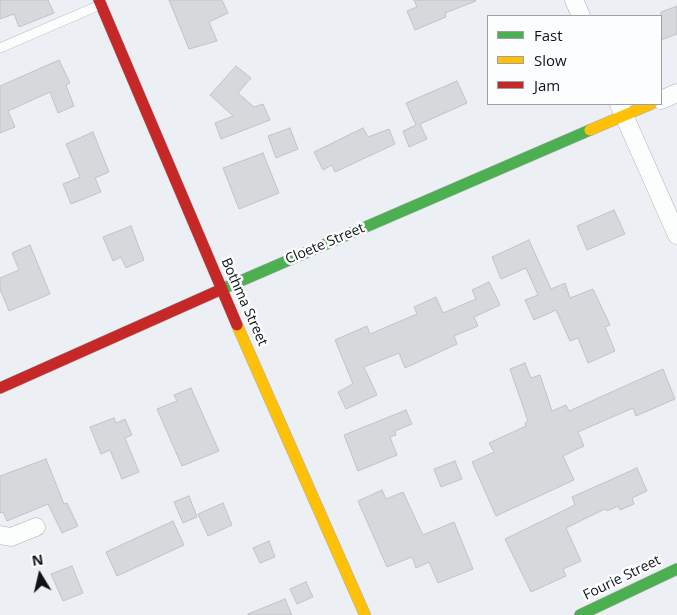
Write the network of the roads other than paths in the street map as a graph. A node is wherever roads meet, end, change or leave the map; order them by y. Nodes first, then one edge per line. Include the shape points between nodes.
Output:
1 (574, 0) edge
2 (100, 2) edge
3 (581, 15) edge
4 (0, 48) edge
5 (677, 93) edge
6 (662, 100) edge
7 (646, 105) edge
8 (621, 110) edge
9 (677, 235) edge
10 (222, 289) junction
11 (0, 388) edge
12 (36, 527) dead end
13 (0, 536) edge
14 (677, 569) edge
15 (365, 615) edge
16 (580, 615) edge

1 - 3 street
2 - 4 lane
2 - 10 main road, Bothma Street
5 - 6 street
7 - 8 main road, Cloete Street
8 - 9 street
8 - 10 main road, Cloete Street
10 - 11 main road, Cloete Street
10 - 15 main road, Bothma Street
12 - 13 street via 11,537
14 - 16 main road, Fourie Street

